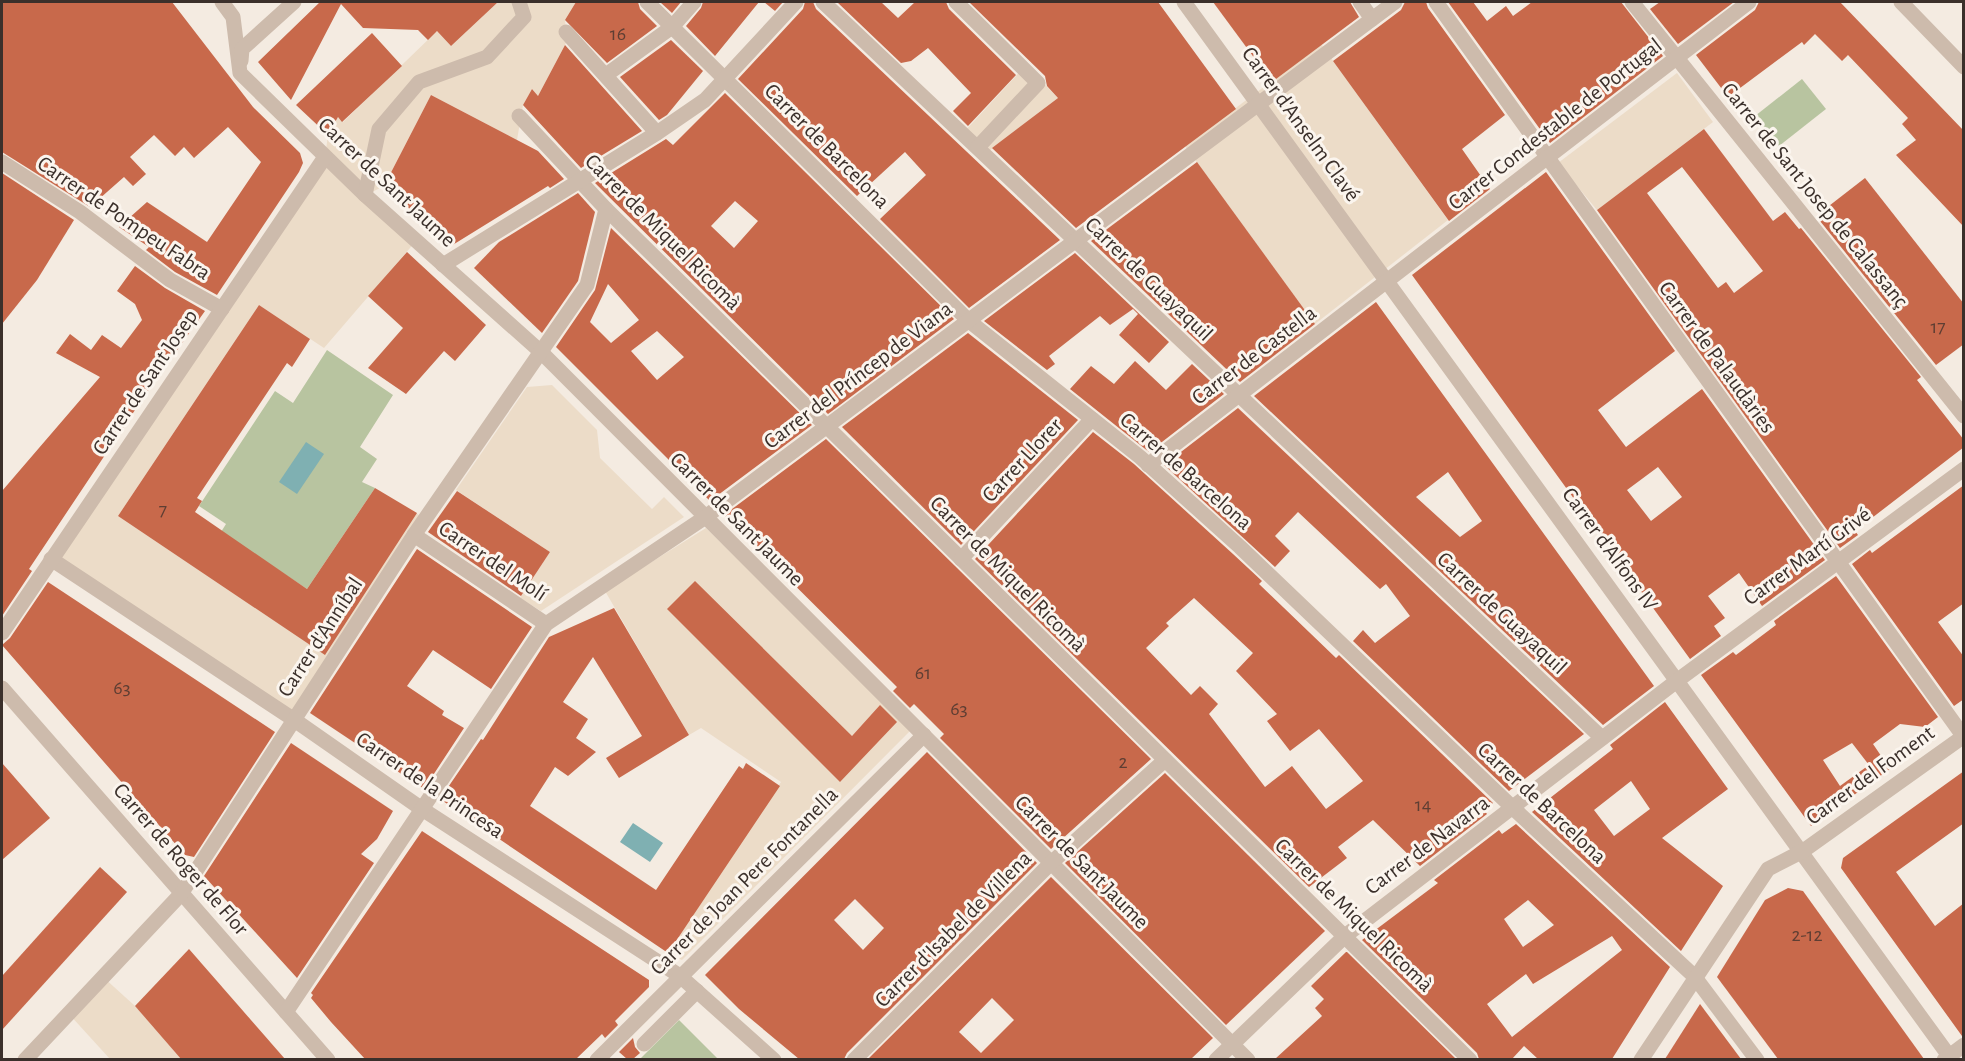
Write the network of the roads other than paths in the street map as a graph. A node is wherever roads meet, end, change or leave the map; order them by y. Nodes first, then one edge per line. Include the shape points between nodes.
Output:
1 (222, 2) edge
2 (294, 2) edge
3 (519, 2) edge
4 (647, 2) edge
5 (694, 2) edge
6 (796, 2) edge
7 (823, 2) edge
8 (956, 2) edge
9 (1184, 2) edge
10 (1360, 2) edge
11 (1395, 2) edge
12 (1436, 2) edge
13 (1632, 2) edge
14 (1749, 2) edge
15 (1901, 2) edge
16 (1372, 19) junction
17 (672, 27) junction
18 (566, 32) dead end
19 (1676, 58) junction
20 (1964, 67) edge
21 (240, 73) junction
22 (606, 75) junction
23 (727, 78) junction
24 (1259, 105) junction
25 (519, 116) dead end
26 (657, 133) junction
27 (978, 147) junction
28 (325, 157) junction
29 (1548, 159) junction
30 (8, 161) edge
31 (578, 181) junction
32 (365, 195) junction
33 (606, 209) junction
34 (1076, 241) junction
35 (443, 265) junction
36 (1384, 277) junction
37 (222, 309) junction
38 (969, 321) junction
39 (541, 352) junction
40 (1238, 395) junction
41 (1964, 417) edge
42 (1092, 419) junction
43 (828, 426) junction
44 (1148, 465) junction
45 (1964, 469) edge
46 (704, 518) junction
47 (414, 535) junction
48 (51, 559) junction
49 (961, 559) junction
50 (1837, 562) junction
51 (546, 624) junction
52 (2, 633) edge
53 (1678, 680) junction
54 (2, 688) edge
55 (293, 719) junction
56 (924, 735) junction
57 (1963, 736) edge
58 (1602, 738) junction
59 (1165, 760) junction
60 (1513, 808) junction
61 (422, 809) junction
62 (1803, 851) junction
63 (1051, 863) junction
64 (181, 894) junction
65 (1345, 936) junction
66 (680, 976) junction
67 (1694, 976) junction
68 (697, 991) junction
69 (286, 1012) junction
70 (644, 1044) dead end
71 (1232, 1044) junction
72 (1964, 1045) edge
73 (1948, 1058) edge
74 (25, 1059) edge
75 (328, 1059) edge
76 (597, 1059) edge
77 (774, 1059) edge
78 (854, 1059) edge
79 (1216, 1059) edge
80 (1248, 1059) edge
81 (1470, 1059) edge
82 (1641, 1059) edge
83 (1757, 1059) edge

1 - 21 street via 233,17
2 - 21 street via 242,49
3 - 32 street via 524,17 487,57 419,81 379,129
4 - 17 street, Carrer de Barcelona
5 - 17 street
6 - 23 street
7 - 27 street, Carrer de Guayaquil
8 - 27 street via 1038,83
9 - 24 street, Carrer d'Anselm Clavé
10 - 16 street
11 - 16 street, Carrer del Príncep de Viana
12 - 29 street, Carrer de Palaudàries
13 - 19 street, Carrer de Sant Josep de Calassanç
14 - 19 street, Carrer Condestable de Portugal
15 - 20 street
16 - 24 street, Carrer del Príncep de Viana
17 - 22 street
17 - 23 street, Carrer de Barcelona
18 - 22 street
19 - 29 street, Carrer Condestable de Portugal
19 - 41 street, Carrer de Sant Josep de Calassanç
21 - 28 street, Carrer de Sant Jaume
22 - 26 street
23 - 26 street via 705,100
23 - 38 street, Carrer de Barcelona
24 - 34 street, Carrer del Príncep de Viana
24 - 36 street, Carrer d'Anselm Clavé
25 - 31 street, Carrer de Miquel Ricomà
26 - 31 street
27 - 34 street, Carrer de Guayaquil
28 - 32 street, Carrer de Sant Jaume
28 - 37 street, Carrer de Sant Josep
29 - 36 street, Carrer Condestable de Portugal
29 - 50 street, Carrer de Palaudàries
30 - 37 street, Carrer de Pompeu Fabra via 170,280
31 - 33 street, Carrer de Miquel Ricomà
31 - 35 street
32 - 35 street, Carrer de Sant Jaume
33 - 39 street, Carrer d'Anníbal via 587,285
33 - 43 street, Carrer de Miquel Ricomà
34 - 38 street, Carrer del Príncep de Viana
34 - 40 street, Carrer de Guayaquil
35 - 39 street, Carrer de Sant Jaume
36 - 40 street, Carrer de Castella
36 - 53 street, Carrer d'Alfons IV
37 - 48 street, Carrer de Sant Josep
38 - 42 street, Carrer de Barcelona
38 - 43 street, Carrer del Príncep de Viana
39 - 46 street, Carrer de Sant Jaume
39 - 47 street, Carrer d'Anníbal
40 - 44 street, Carrer de Castella
40 - 58 street, Carrer de Guayaquil
42 - 44 street, Carrer de Barcelona
42 - 49 street, Carrer Llorer
43 - 46 street, Carrer del Príncep de Viana
43 - 49 street, Carrer de Miquel Ricomà
44 - 60 street, Carrer de Barcelona via 1240,547
45 - 50 street, Carrer Martí Grivé
46 - 51 street, Carrer del Príncep de Viana
46 - 56 street, Carrer de Sant Jaume
47 - 51 street, Carrer del Molí
47 - 55 street, Carrer d'Anníbal
48 - 52 street, Carrer de Sant Josep
48 - 55 street, Carrer de la Princesa
49 - 59 street, Carrer de Miquel Ricomà
50 - 53 street, Carrer Martí Grivé
50 - 57 street, Carrer de Palaudàries
51 - 61 street
53 - 58 street, Carrer de Navarra
53 - 62 street, Carrer d'Alfons IV
54 - 64 street, Carrer de Roger de Flor
55 - 61 street, Carrer de la Princesa
55 - 64 street, Carrer d'Anníbal
56 - 63 street, Carrer de Sant Jaume
56 - 66 street, Carrer de Joan Pere Fontanella
57 - 62 street, Carrer del Foment
58 - 60 street, Carrer de Navarra
59 - 63 street, Carrer d'Isabel de Villena
59 - 65 street, Carrer de Miquel Ricomà
60 - 65 street, Carrer de Navarra
60 - 67 street, Carrer de Barcelona
61 - 66 street, Carrer de la Princesa
61 - 69 street
62 - 67 street, Carrer del Foment via 1768,869
62 - 73 street, Carrer d'Alfons IV
63 - 71 street, Carrer de Sant Jaume
63 - 78 street, Carrer d'Isabel de Villena
64 - 69 street, Carrer de Roger de Flor
64 - 74 street, Carrer d'Anníbal
65 - 71 street, Carrer de Navarra
65 - 81 street, Carrer de Miquel Ricomà
66 - 68 street, Carrer de la Princesa
66 - 76 street, Carrer de Joan Pere Fontanella
67 - 82 street, Carrer del Foment
67 - 83 street, Carrer de Barcelona
68 - 70 street
68 - 77 street, Carrer de la Princesa
69 - 75 street, Carrer de Roger de Flor
71 - 79 street, Carrer de Navarra
71 - 80 street, Carrer de Sant Jaume
72 - 73 street

